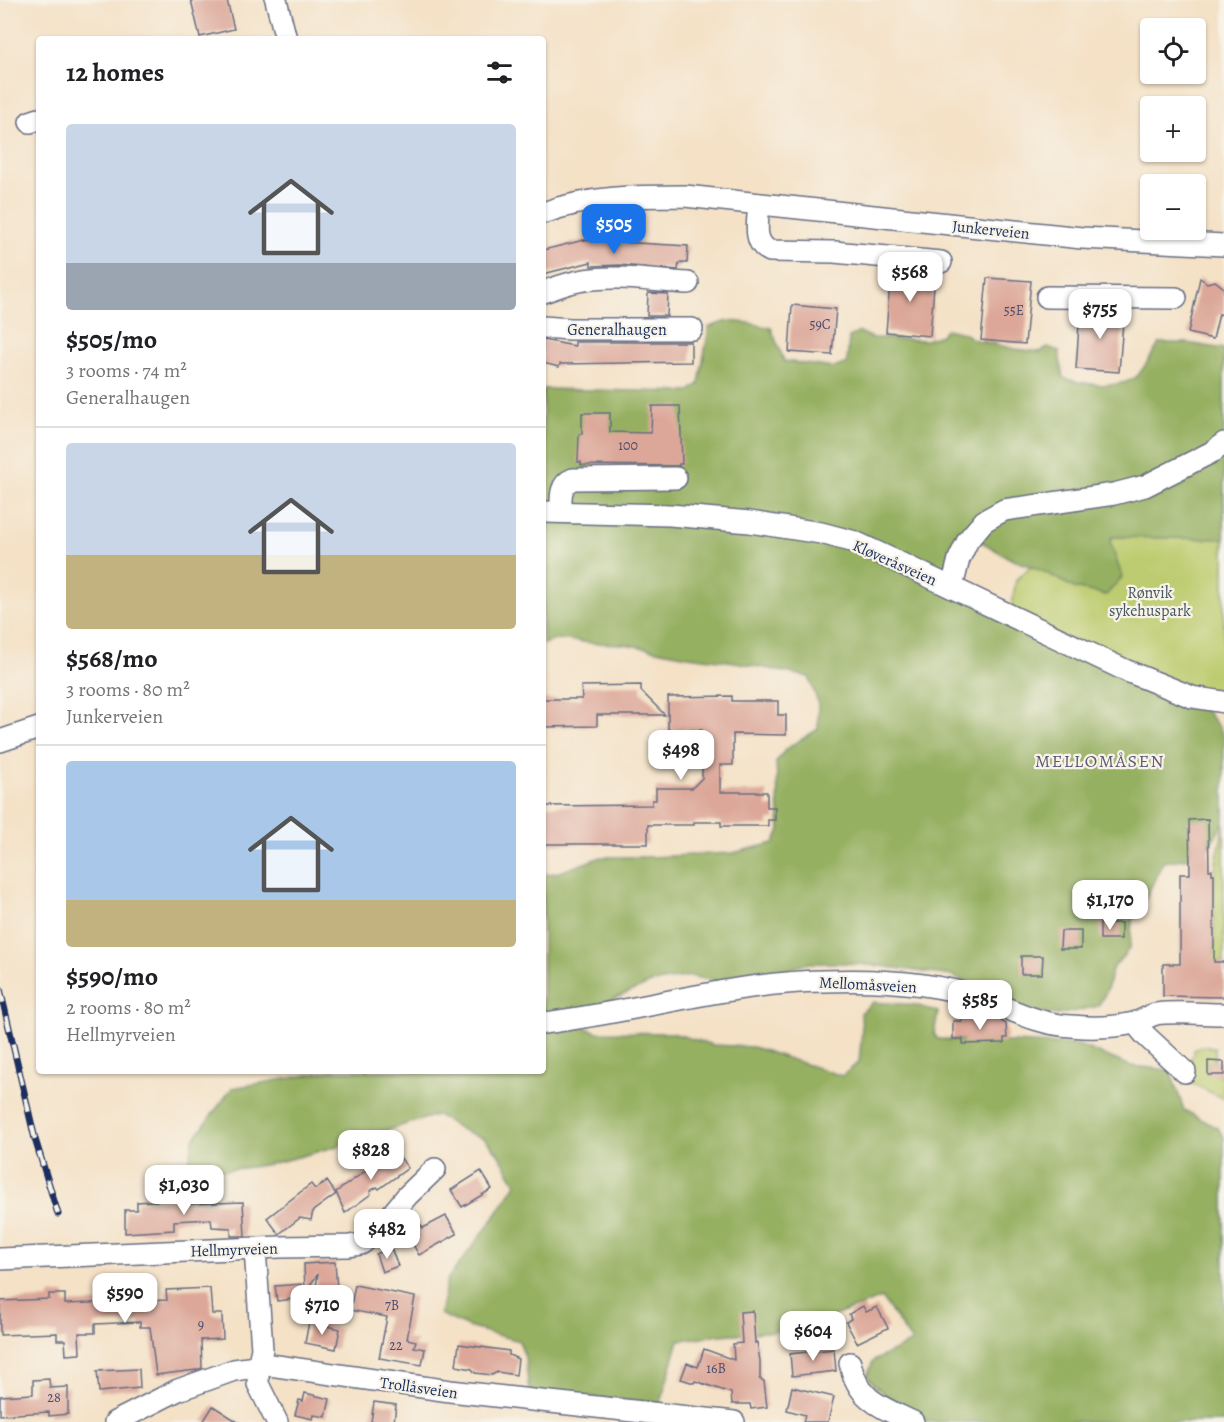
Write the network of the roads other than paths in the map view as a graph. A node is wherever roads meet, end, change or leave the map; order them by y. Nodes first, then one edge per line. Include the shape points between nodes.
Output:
1 (276, 0) edge
2 (285, 36) edge
3 (759, 204) junction
4 (546, 212) edge
5 (1224, 246) edge
6 (941, 262) dead end
7 (688, 283) dead end
8 (546, 291) edge
9 (1047, 297) dead end
10 (1176, 298) dead end
11 (546, 327) edge
12 (692, 329) dead end
13 (1224, 443) edge
14 (676, 478) dead end
15 (552, 512) edge
16 (952, 587) junction
17 (1224, 702) edge
18 (36, 729) edge
19 (0, 741) edge
20 (1224, 1014) edge
21 (546, 1023) edge
22 (1135, 1023) junction
23 (1185, 1072) dead end
24 (435, 1169) dead end
25 (255, 1249) junction
26 (0, 1259) edge
27 (850, 1363) dead end
28 (258, 1366) junction
29 (115, 1422) edge
30 (277, 1422) edge
31 (734, 1422) edge
32 (913, 1422) edge

1 - 2 street
3 - 4 street, Junkerveien via 685,196 624,196 585,201
3 - 5 street, Junkerveien via 1082,238
3 - 6 street via 757,239 770,251 834,252
7 - 8 street via 595,279
9 - 10 street
11 - 12 street, Generalhaugen
13 - 16 street via 1145,486 1004,510 984,520 968,540
14 - 15 street via 573,478 563,487
15 - 16 street, Kløveråsveien via 670,515 821,533 855,542
16 - 17 street, Kløveråsveien via 1127,671 1192,697
18 - 19 street
20 - 22 street, Mellomåsveien via 1156,1014
21 - 22 street, Mellomåsveien via 723,990 823,980 946,989 1069,1026
22 - 23 street
24 - 25 street, Hellmyrveien via 361,1244
25 - 26 street, Hellmyrveien
25 - 28 street via 262,1349
27 - 32 street via 855,1383 868,1398
28 - 29 street, Trollåsveien via 234,1370 178,1390
28 - 30 street via 258,1384
28 - 31 street, Trollåsveien

